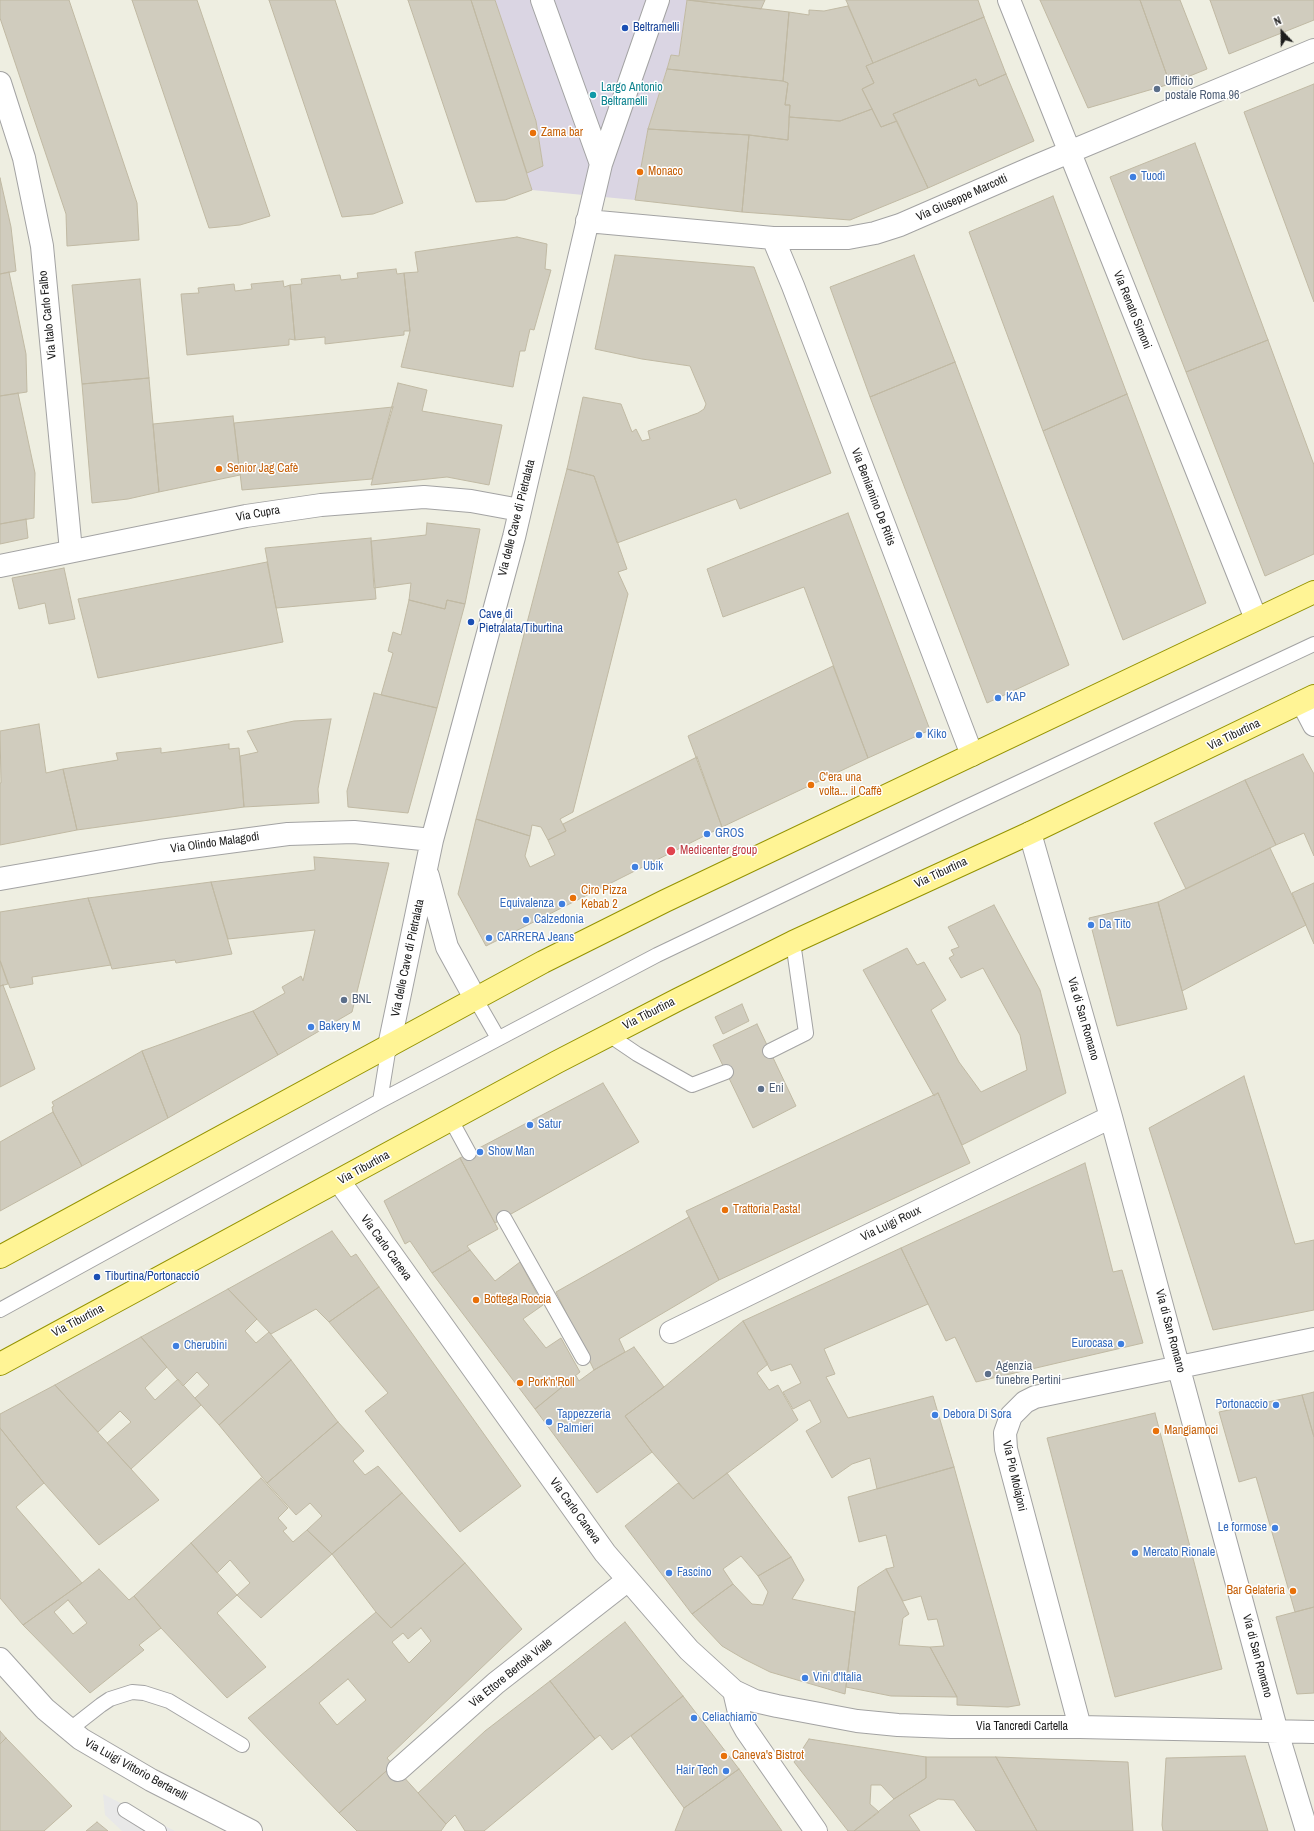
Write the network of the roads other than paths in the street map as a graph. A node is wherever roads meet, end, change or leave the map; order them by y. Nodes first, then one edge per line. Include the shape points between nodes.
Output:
1 (542, 0) edge
2 (658, 0) edge
3 (1009, 0) edge
4 (1314, 50) edge
5 (0, 83) edge
6 (1070, 152) junction
7 (601, 164) junction
8 (587, 221) junction
9 (773, 238) junction
10 (520, 510) junction
11 (71, 551) junction
12 (0, 566) edge
13 (1314, 592) edge
14 (1256, 619) junction
15 (1314, 644) edge
16 (1308, 699) edge
17 (1314, 726) edge
18 (972, 755) junction
19 (1030, 832) junction
20 (432, 840) junction
21 (426, 871) junction
22 (0, 879) edge
23 (792, 942) junction
24 (475, 998) junction
25 (609, 1035) junction
26 (498, 1038) junction
27 (389, 1046) junction
28 (770, 1051) dead end
29 (726, 1072) dead end
30 (380, 1101) junction
31 (1111, 1117) junction
32 (451, 1120) junction
33 (469, 1153) dead end
34 (339, 1181) junction
35 (504, 1218) dead end
36 (0, 1257) edge
37 (0, 1310) edge
38 (671, 1332) dead end
39 (1314, 1339) edge
40 (583, 1358) dead end
41 (0, 1364) edge
42 (1179, 1366) junction
43 (628, 1580) junction
44 (0, 1659) edge
45 (734, 1691) junction
46 (1080, 1727) junction
47 (69, 1730) junction
48 (1277, 1732) junction
49 (1314, 1732) edge
50 (242, 1745) dead end
51 (398, 1770) dead end
52 (125, 1810) dead end
53 (159, 1831) edge
54 (251, 1831) edge
55 (816, 1831) edge
56 (1307, 1831) edge

1 - 7 street
2 - 7 street
3 - 6 street, Via Renato Simoni
4 - 6 street, Via Giuseppe Marcotti
5 - 11 street, Via Italo Carlo Falbo via 24,158 42,246
6 - 9 street, Via Giuseppe Marcotti via 876,233 848,238
6 - 14 street, Via Renato Simoni
7 - 8 street, Via delle Cave di Pietralata
8 - 9 street, Via Giuseppe Marcotti
8 - 10 street, Via delle Cave di Pietralata
9 - 18 street, Via Beniamino De Ritis
10 - 11 street, Via Cupra via 471,501 424,497 328,504 246,516
10 - 20 street, Via delle Cave di Pietralata
11 - 12 street, Via Cupra
13 - 14 main road
14 - 18 main road
15 - 26 lane via 657,955
16 - 17 street
16 - 19 main road, Via Tiburtina
18 - 24 main road via 665,902
19 - 23 main road, Via Tiburtina
19 - 31 street, Via di San Romano
20 - 21 street, Via delle Cave di Pietralata
20 - 22 street, Via Olindo Malagodi via 354,832 282,834 160,851
21 - 24 street, Via delle Cave di Pietralata via 447,947
21 - 27 street, Via delle Cave di Pietralata
23 - 25 main road, Via Tiburtina
23 - 28 lane via 806,1033
24 - 26 lane
24 - 27 main road
25 - 29 lane via 692,1085
25 - 32 main road, Via Tiburtina
26 - 30 lane
27 - 30 lane
27 - 36 main road
30 - 37 lane
31 - 38 street, Via Luigi Roux
31 - 42 street, Via di San Romano
32 - 33 lane
32 - 34 main road, Via Tiburtina
34 - 41 main road, Via Tiburtina
34 - 43 street, Via Carlo Caneva via 584,1526
35 - 40 lane
39 - 42 street, Via Pio Molajoni
42 - 46 street, Via Pio Molajoni via 1035,1397 1018,1409 1004,1433 1006,1449
42 - 48 street, Via di San Romano
43 - 45 street, Via Carlo Caneva via 689,1650
43 - 51 street, Via Ettore Bertolè Viale via 496,1682
44 - 47 street, Via Luigi Vittorio Bertarelli via 45,1709
45 - 46 street, Via Tancredi Cartella via 764,1704 857,1721 938,1727
45 - 55 street via 741,1721 746,1730
46 - 48 street, Via Tancredi Cartella
47 - 50 lane via 110,1699 132,1692 144,1693 169,1701
47 - 54 street, Via Luigi Vittorio Bertarelli via 118,1762
48 - 49 street, Via Tancredi Cartella
48 - 56 street, Via di San Romano
52 - 53 lane

